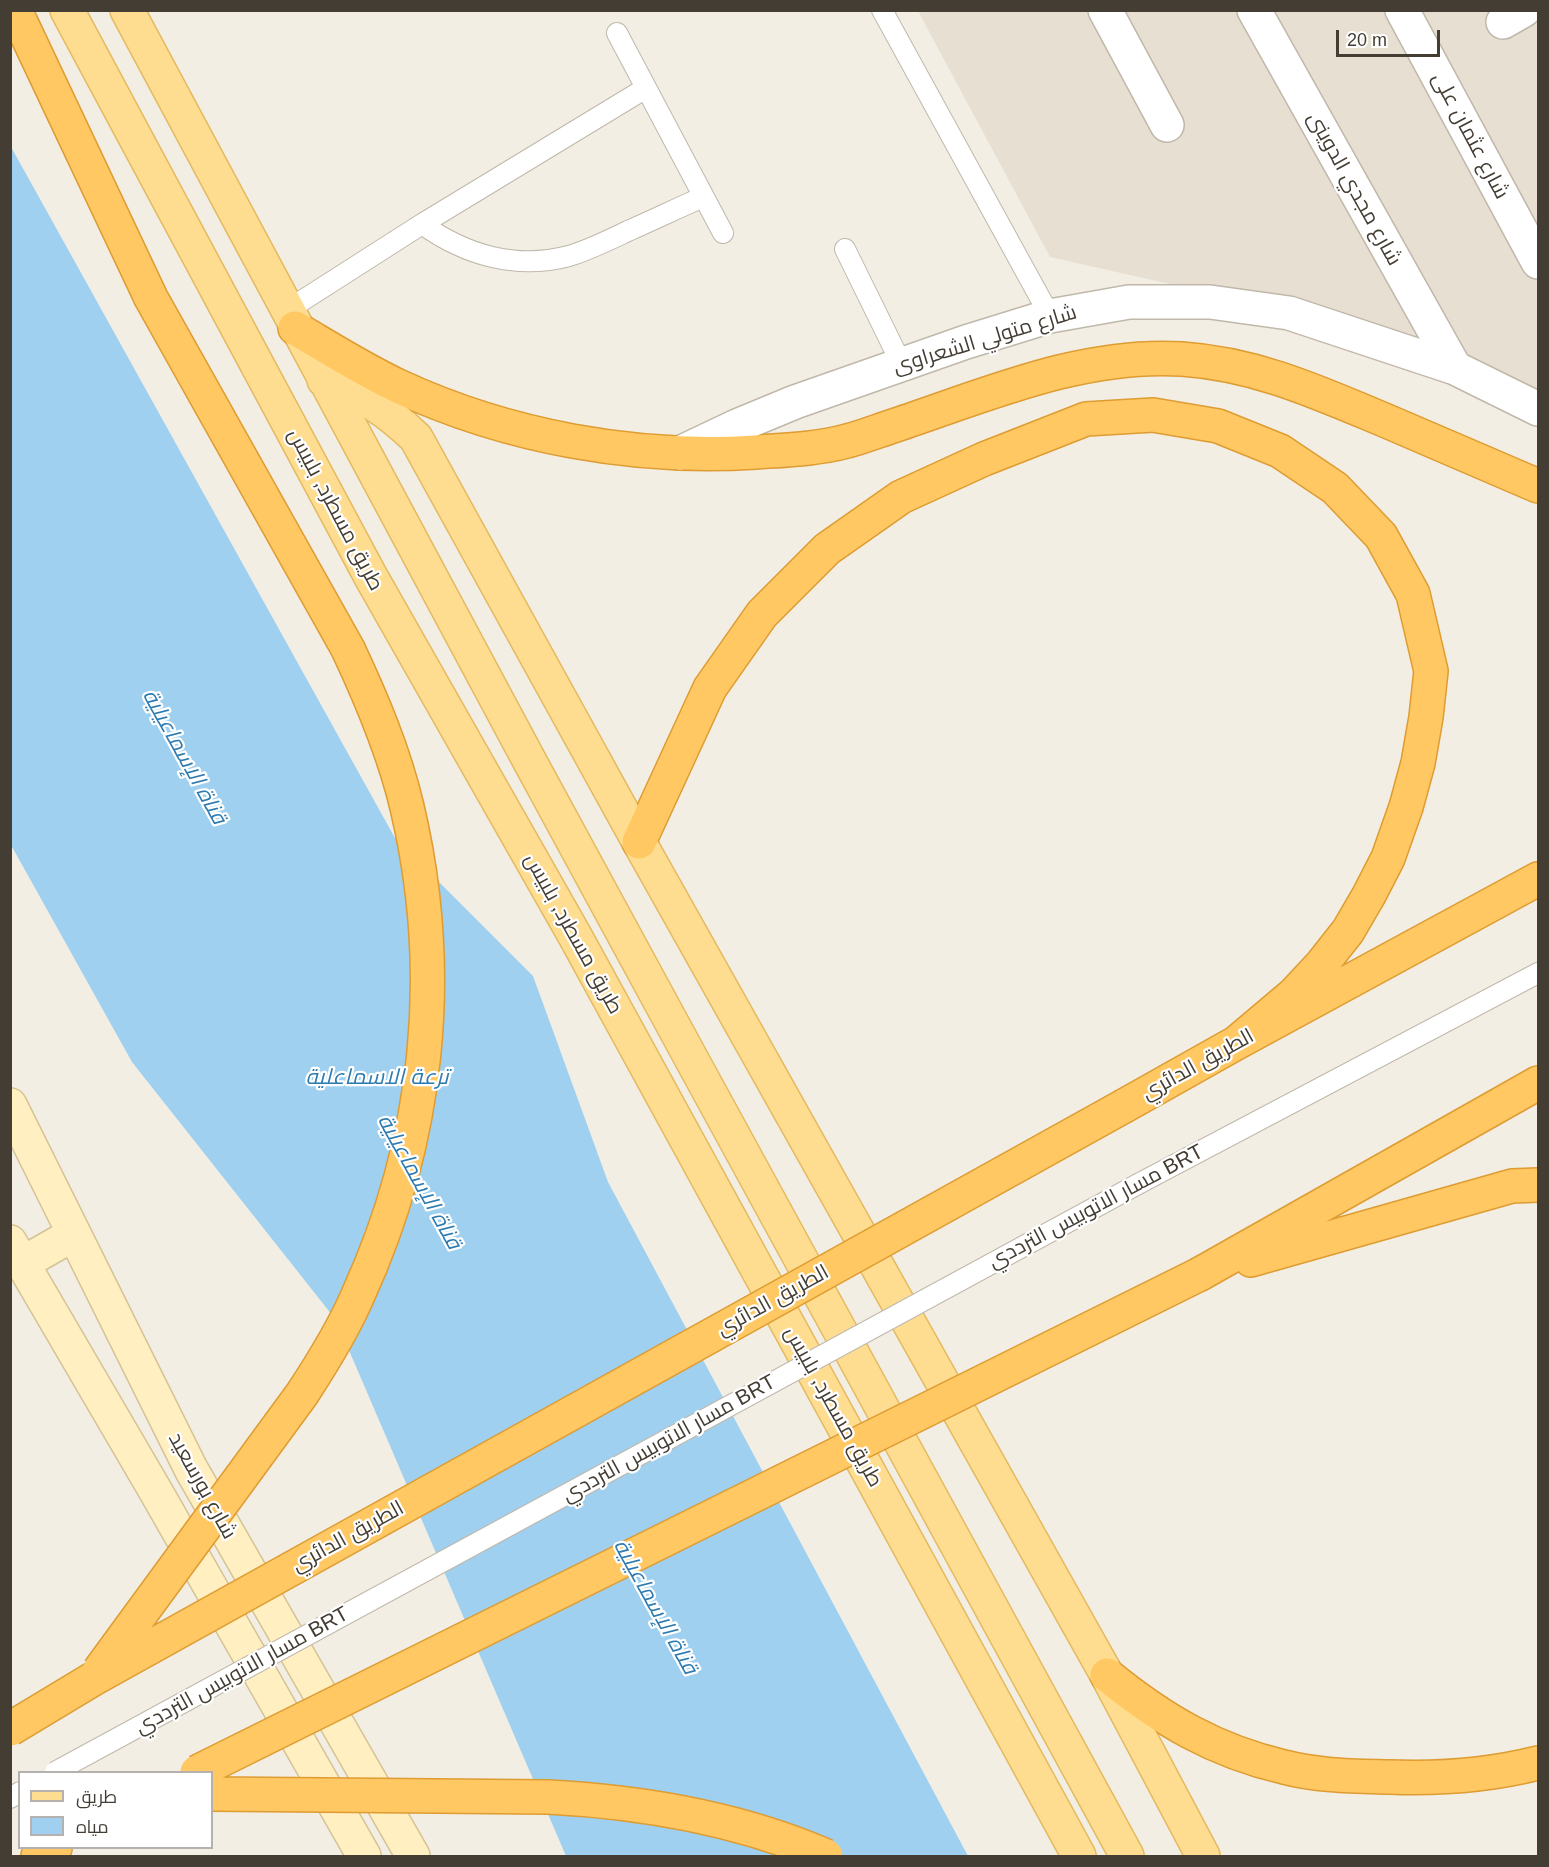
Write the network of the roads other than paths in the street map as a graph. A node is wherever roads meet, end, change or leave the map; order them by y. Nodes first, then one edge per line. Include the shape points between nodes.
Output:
1 (15, 10) edge
2 (67, 10) edge
3 (127, 10) edge
4 (882, 10) edge
5 (1105, 10) edge
6 (1254, 10) edge
7 (1402, 10) edge
8 (617, 33) dead end
9 (646, 88) junction
10 (1167, 124) dead end
11 (703, 197) junction
12 (422, 224) junction
13 (723, 233) dead end
14 (845, 249) dead end
15 (1539, 262) edge
16 (1050, 316) junction
17 (290, 319) junction
18 (902, 365) junction
19 (1455, 368) junction
20 (324, 380) junction
21 (1539, 409) edge
22 (680, 453) junction
23 (1539, 486) edge
24 (639, 842) junction
25 (1539, 879) edge
26 (1539, 973) edge
27 (1236, 1043) junction
28 (1539, 1083) edge
29 (10, 1105) edge
30 (1539, 1185) edge
31 (74, 1234) junction
32 (15, 1258) edge
33 (1200, 1274) junction
34 (1107, 1675) junction
35 (93, 1679) junction
36 (10, 1729) edge
37 (1539, 1763) edge
38 (60, 1771) edge
39 (202, 1771) edge
40 (213, 1794) edge
41 (53, 1849) edge
42 (38, 1857) edge
43 (363, 1857) edge
44 (413, 1857) edge
45 (826, 1857) edge
46 (1079, 1857) edge
47 (1127, 1857) edge
48 (1203, 1857) edge

1 - 35 highway, bridge via 151,298 348,649 372,700 407,806 418,860 428,971 422,1082 411,1138 398,1192 358,1297 302,1394
2 - 46 main road, طريق مسطرد, بلبيس via 371,577 575,936
3 - 17 main road, طريق مسطرد, بلبيس
4 - 16 lane
5 - 10 street
6 - 19 street, شارع مجدي الدوينى
7 - 15 street, شارع عثمان على
8 - 9 lane
9 - 11 lane
9 - 12 lane
11 - 12 lane via 590,249 547,260 525,262 481,255 440,237
11 - 13 lane
12 - 17 lane
14 - 18 lane
16 - 18 street, شارع متولي الشعراوى
16 - 19 street, شارع متولي الشعراوى via 1129,302 1210,302 1289,313
17 - 20 main road, طريق مسطرد, بلبيس
17 - 22 highway via 346,359 398,386 476,415 567,440
18 - 22 street, شارع متولي الشعراوى via 795,402
19 - 21 street, شارع متولي الشعراوى
20 - 24 main road via 372,402 416,438
20 - 47 main road, طريق مسطرد, بلبيس
22 - 23 highway via 768,451 845,442 1046,374 1124,360 1181,359 1257,371 1309,388
24 - 27 highway via 710,688 762,614 827,549 901,497 1086,419 1153,416 1218,426 1280,451 1335,488 1381,536 1413,594 1431,671 1420,751 1406,807 1388,858 1369,895 1322,964 1294,994
24 - 34 main road
25 - 27 highway, الطريق الدائري
26 - 38 lane, مسار الاتوبيس الترددي BRT, bridge via 1140,1183
27 - 35 highway, الطريق الدائري, bridge
28 - 33 highway
29 - 31 main road, شارع بورسعيد
30 - 33 highway via 1512,1186
31 - 32 main road
31 - 44 main road, شارع بورسعيد via 191,1469
32 - 43 main road, شارع بورسعيد via 160,1500
33 - 39 highway, bridge
34 - 37 highway via 1172,1724 1209,1742 1285,1768 1325,1774 1421,1778
34 - 48 main road
35 - 36 highway, الطريق الدائري, bridge
40 - 45 highway, bridge via 603,1800 711,1818
41 - 42 highway

